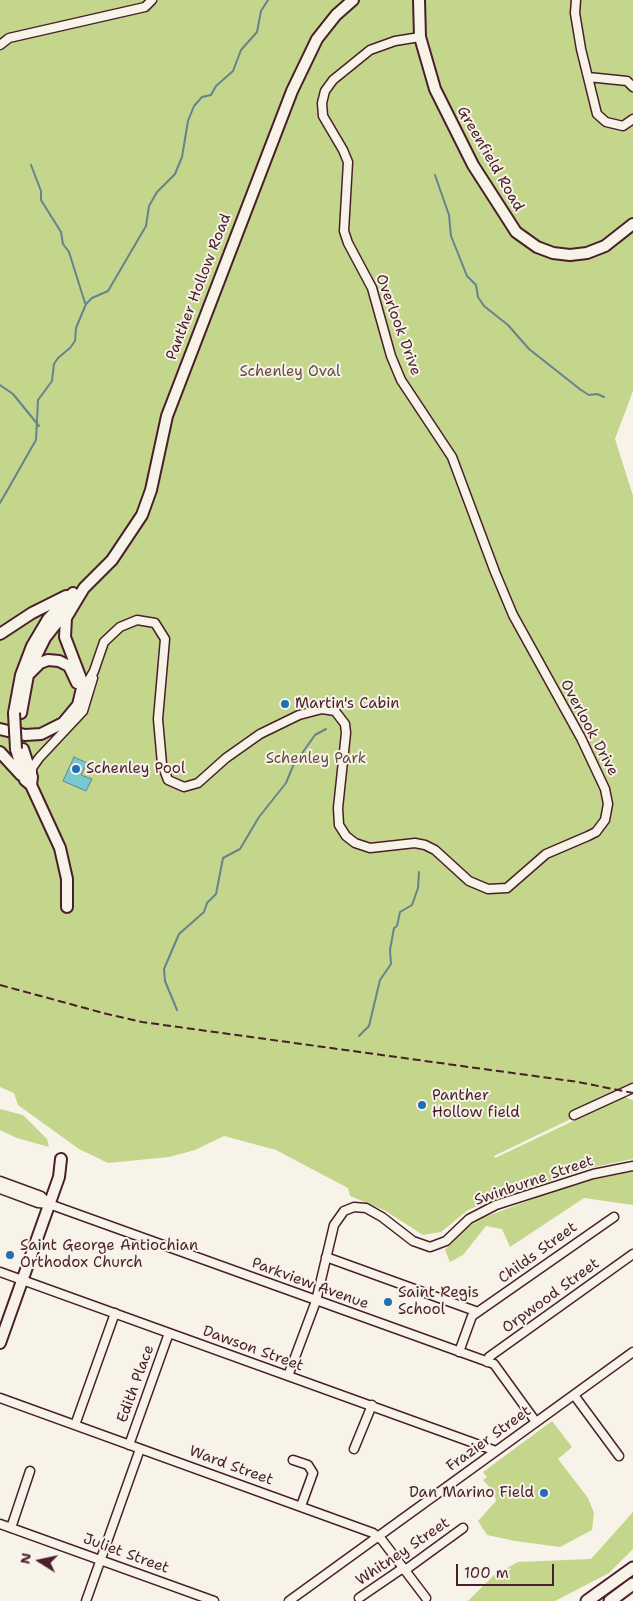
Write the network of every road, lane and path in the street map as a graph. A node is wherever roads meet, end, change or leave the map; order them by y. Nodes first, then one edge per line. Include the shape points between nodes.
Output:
1 (152, 0) edge
2 (353, 0) edge
3 (576, 0) edge
4 (417, 3) edge
5 (420, 37) junction
6 (0, 45) edge
7 (588, 77) junction
8 (633, 87) edge
9 (633, 119) edge
10 (633, 224) edge
11 (75, 596) junction
12 (0, 634) edge
13 (94, 671) junction
14 (28, 675) junction
15 (84, 689) junction
16 (18, 713) junction
17 (0, 722) edge
18 (0, 729) edge
19 (0, 752) edge
20 (29, 781) junction
21 (67, 907) dead end
22 (633, 1088) edge
23 (574, 1115) dead end
24 (61, 1159) dead end
25 (633, 1166) edge
26 (0, 1182) edge
27 (0, 1189) edge
28 (50, 1204) junction
29 (614, 1217) dead end
30 (633, 1254) edge
31 (326, 1258) junction
32 (0, 1272) edge
33 (23, 1280) junction
34 (316, 1301) junction
35 (478, 1312) junction
36 (115, 1313) junction
37 (169, 1333) junction
38 (0, 1343) edge
39 (459, 1352) junction
40 (633, 1352) edge
41 (486, 1362) junction
42 (288, 1376) junction
43 (574, 1395) junction
44 (0, 1398) edge
45 (372, 1405) junction
46 (536, 1422) junction
47 (75, 1425) junction
48 (130, 1445) junction
49 (140, 1448) junction
50 (354, 1449) dead end
51 (496, 1451) junction
52 (618, 1456) dead end
53 (292, 1460) dead end
54 (30, 1472) dead end
55 (301, 1506) junction
56 (0, 1524) edge
57 (11, 1528) junction
58 (463, 1528) dead end
59 (379, 1536) junction
60 (101, 1560) junction
61 (633, 1568) edge
62 (404, 1569) junction
63 (633, 1584) edge
64 (359, 1598) dead end
65 (424, 1600) edge
66 (435, 1600) dead end
67 (86, 1601) edge
68 (214, 1601) edge
69 (289, 1601) edge
70 (587, 1601) edge
71 (610, 1601) edge

1 - 6 street via 145,7 9,38
2 - 11 main road, Panther Hollow Road via 336,15 318,39 292,91 167,416 151,490 142,515 112,560
3 - 7 street via 575,13
4 - 5 main road, Greenfield Road
5 - 10 main road, Greenfield Road via 435,89 462,146 499,208 522,238 553,253 579,254 604,246
5 - 13 street, Overlook Drive via 370,50 334,80 323,97 326,123 348,162 344,230 372,288 401,380 452,457 505,596 593,762 608,796 605,820 596,832 546,854 507,888 493,890 468,881 435,850 425,845 415,843 370,848 346,836 340,825 338,808 346,733 345,724 335,711 322,709 299,715 260,734 198,783 184,787 168,780 162,764 158,720 165,639 156,623 137,620 120,627 104,642
7 - 8 street via 627,81
7 - 9 street via 597,114 606,122 623,126
11 - 12 main road via 32,613
11 - 14 main road via 44,638
11 - 15 main road via 64,627
11 - 16 main road via 48,619 32,646 21,675
13 - 15 street, Overlook Drive
13 - 20 street, Overlook Drive via 83,711 39,758
14 - 16 main road
14 - 17 main road via 32,668 44,661 66,664 74,672 77,683 72,704 56,721 43,727 29,729
15 - 18 main road via 74,711 49,732 24,735
16 - 20 main road via 20,749
19 - 20 main road
20 - 21 main road via 60,848 67,879
22 - 23 street
24 - 28 main road
25 - 31 street, Swinburne Street via 593,1174 496,1205 469,1219 446,1241 430,1247 413,1241 366,1208 349,1208 336,1219
26 - 28 street, Parkview Avenue via 41,1196
27 - 28 street, Parkview Avenue
28 - 33 main road
28 - 34 street, Parkview Avenue
29 - 35 street, Childs Street
30 - 41 street, Orpwood Street
31 - 34 street, Swinburne Street
31 - 35 street
32 - 33 street, Dawson Street
33 - 36 street, Dawson Street
33 - 38 main road
34 - 39 street, Parkview Avenue
34 - 42 street, Swinburne Street
35 - 39 street, Childs Street via 472,1316
36 - 37 street, Dawson Street
36 - 47 street
37 - 42 street, Dawson Street
37 - 48 street, Edith Place
39 - 41 street, Parkview Avenue
40 - 43 street, Frazier Street
41 - 46 street, Parkview Avenue via 494,1364
42 - 45 street, Dawson Street
43 - 46 street, Frazier Street
43 - 52 street
44 - 47 street, Ward Street
45 - 50 street
45 - 51 street, Dawson Street
46 - 51 street, Frazier Street
47 - 48 street, Ward Street
48 - 49 street, Ward Street
49 - 55 street, Ward Street
49 - 60 street
51 - 59 street, Frazier Street
53 - 55 street via 308,1465 313,1473
54 - 57 street
55 - 59 street, Ward Street
56 - 57 street, Juliet Street
57 - 60 street, Juliet Street
58 - 62 street, Whitney Street
59 - 62 street
59 - 69 street, Frazier Street
60 - 67 street
60 - 68 street, Juliet Street
61 - 70 highway
62 - 64 street, Whitney Street
62 - 65 street
63 - 71 highway
65 - 66 street

